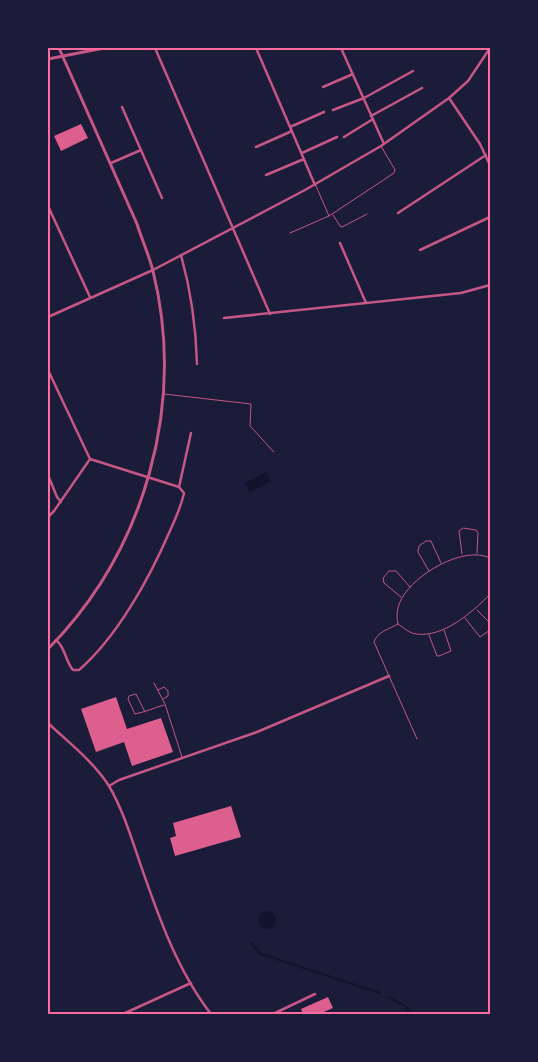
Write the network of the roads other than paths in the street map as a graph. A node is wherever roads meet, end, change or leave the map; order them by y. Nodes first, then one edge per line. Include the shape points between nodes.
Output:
1 (59, 48) edge
2 (104, 48) edge
3 (155, 48) edge
4 (256, 48) edge
5 (341, 48) edge
6 (490, 48) edge
7 (63, 56) junction
8 (48, 59) edge
9 (413, 71) dead end
10 (353, 74) junction
11 (323, 88) dead end
12 (422, 88) dead end
13 (364, 98) junction
14 (449, 98) junction
15 (122, 107) dead end
16 (333, 110) dead end
17 (324, 112) dead end
18 (372, 117) junction
19 (290, 126) junction
20 (292, 131) junction
21 (337, 137) dead end
22 (344, 137) dead end
23 (382, 145) junction
24 (256, 147) dead end
25 (141, 150) junction
26 (302, 153) junction
27 (486, 155) junction
28 (304, 158) junction
29 (111, 163) junction
30 (490, 165) edge
31 (266, 175) dead end
32 (315, 185) junction
33 (162, 198) dead end
34 (48, 206) edge
35 (398, 213) dead end
36 (332, 214) junction
37 (368, 214) dead end
38 (328, 216) junction
39 (490, 217) edge
40 (233, 228) junction
41 (290, 233) dead end
42 (340, 243) dead end
43 (420, 250) dead end
44 (181, 255) junction
45 (153, 270) junction
46 (490, 285) edge
47 (90, 297) junction
48 (366, 303) junction
49 (270, 314) junction
50 (48, 317) edge
51 (224, 318) dead end
52 (197, 364) dead end
53 (48, 370) edge
54 (164, 394) junction
55 (190, 433) dead end
56 (274, 452) dead end
57 (90, 459) junction
58 (48, 475) edge
59 (149, 478) junction
60 (179, 487) junction
61 (61, 502) junction
62 (48, 517) edge
63 (476, 554) junction
64 (462, 555) junction
65 (490, 558) edge
66 (441, 564) junction
67 (430, 571) junction
68 (410, 587) junction
69 (490, 594) edge
70 (402, 598) junction
71 (476, 609) junction
72 (465, 618) junction
73 (490, 623) edge
74 (398, 624) junction
75 (443, 629) junction
76 (490, 630) edge
77 (429, 634) junction
78 (56, 640) junction
79 (48, 649) edge
80 (389, 676) junction
81 (154, 683) dead end
82 (158, 690) junction
83 (162, 699) junction
84 (164, 704) junction
85 (145, 712) junction
86 (48, 724) edge
87 (417, 739) dead end
88 (183, 758) junction
89 (108, 786) junction
90 (190, 983) junction
91 (315, 994) dead end
92 (122, 1014) edge
93 (211, 1014) edge
94 (273, 1014) edge

1 - 7 street
2 - 7 street
3 - 40 street
4 - 19 street
5 - 10 street
6 - 14 street via 468,81
7 - 8 street
7 - 29 street
9 - 13 street
10 - 11 street
10 - 13 street
12 - 18 street
13 - 16 street
13 - 18 street
14 - 23 street
14 - 27 street
15 - 25 street
17 - 19 street
18 - 22 street
18 - 23 street
19 - 20 street
20 - 24 street
20 - 26 street
21 - 26 street
23 - 32 street
23 - 36 lane via 394,172
25 - 29 street
25 - 33 street
26 - 28 street
27 - 30 street
27 - 35 street
28 - 31 street
28 - 32 street
29 - 45 street
32 - 38 lane
32 - 40 street
34 - 47 street
36 - 37 lane via 341,227
36 - 38 lane
38 - 41 lane
39 - 43 street
40 - 44 street
40 - 49 street
42 - 48 street
44 - 45 street
44 - 52 street via 194,312
45 - 47 street
45 - 54 street via 163,331
46 - 48 street via 461,293
47 - 50 street
48 - 49 street
49 - 51 street
53 - 57 street
54 - 56 lane via 251,404 250,426
54 - 59 street
55 - 60 street
57 - 59 street
57 - 61 street
58 - 61 street
59 - 60 street
59 - 78 street via 116,557 79,614
60 - 78 street via 183,496 152,570 106,640 75,671 71,669 63,646
61 - 62 street
63 - 64 lane
63 - 64 lane via 478,533 474,528 463,528 459,531
63 - 65 lane
64 - 66 lane
66 - 67 lane
66 - 67 lane via 431,541 426,541 419,546 418,552
67 - 68 lane
68 - 70 lane
68 - 70 lane via 396,571 389,571 384,583
69 - 71 lane
70 - 74 lane via 396,615
71 - 72 lane
71 - 73 lane
72 - 75 lane
72 - 76 lane via 480,637
74 - 77 lane via 415,634
74 - 80 lane via 375,637 374,642
75 - 77 lane
75 - 77 lane via 451,651 439,656
78 - 79 street
80 - 87 lane
80 - 88 street via 257,732
81 - 82 lane
82 - 83 lane
82 - 83 lane via 164,687 168,690 168,696
83 - 84 lane
84 - 85 lane
84 - 88 lane
85 - 85 lane via 134,714 129,696 136,694
86 - 89 street via 86,759
88 - 89 street
89 - 90 street via 128,827 164,929
90 - 92 street
90 - 93 street
91 - 94 street

